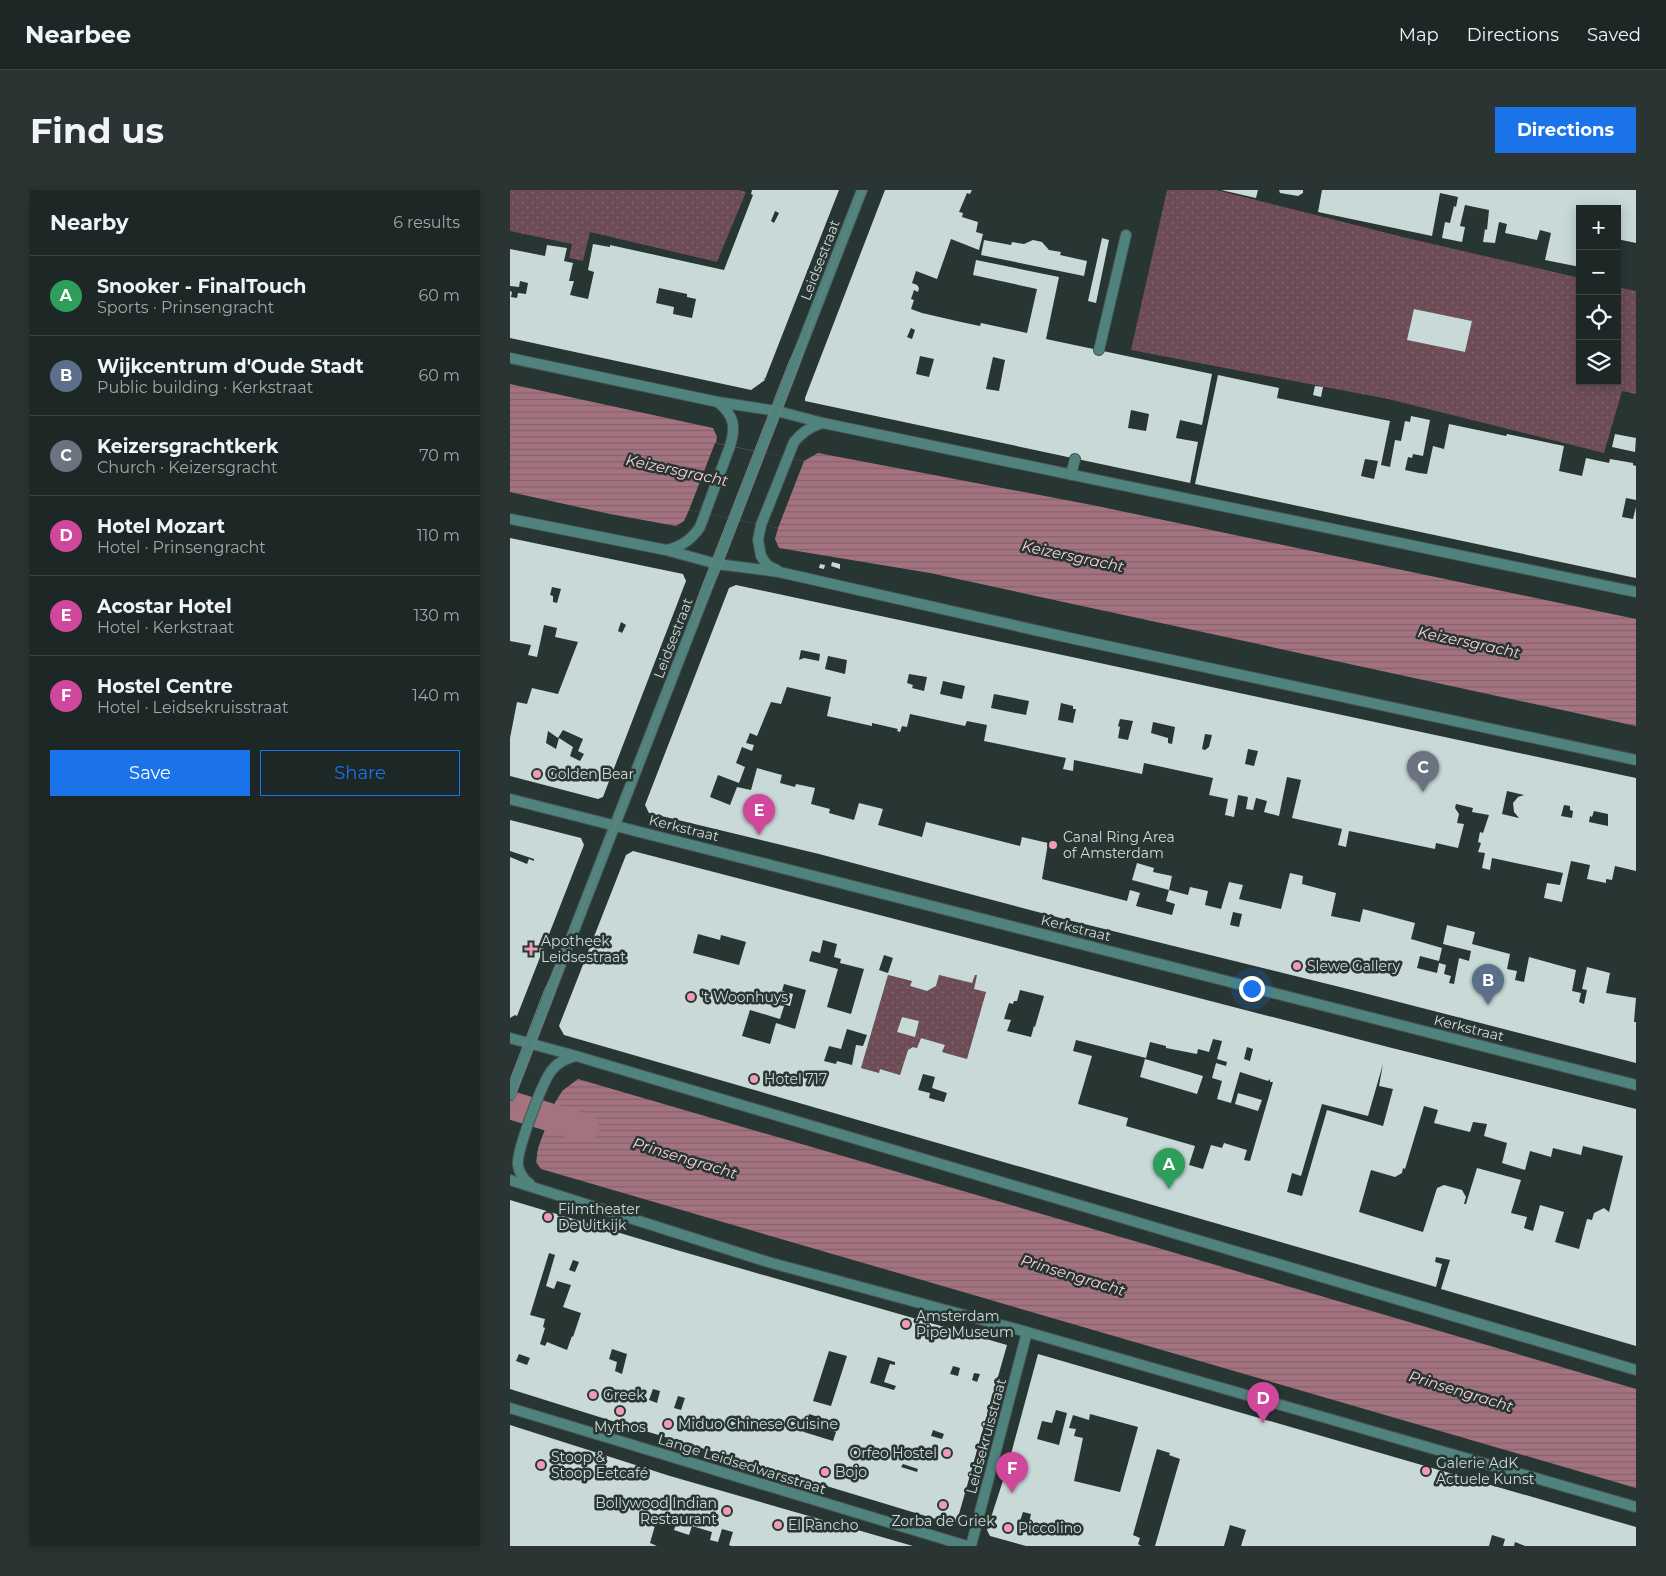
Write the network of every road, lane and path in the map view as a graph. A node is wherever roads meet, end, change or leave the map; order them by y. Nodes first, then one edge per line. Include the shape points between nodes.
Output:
1 (862, 190) edge
2 (1126, 235) dead end
3 (1099, 350) dead end
4 (510, 358) edge
5 (718, 402) junction
6 (777, 411) junction
7 (823, 423) junction
8 (1075, 459) dead end
9 (1071, 475) junction
10 (510, 519) edge
11 (666, 550) junction
12 (717, 564) junction
13 (779, 572) junction
14 (1636, 592) edge
15 (1636, 760) edge
16 (510, 798) edge
17 (615, 825) junction
18 (510, 1038) edge
19 (529, 1044) junction
20 (576, 1056) junction
21 (1636, 1085) edge
22 (510, 1095) edge
23 (510, 1180) edge
24 (532, 1186) junction
25 (1027, 1332) junction
26 (1636, 1370) edge
27 (510, 1408) edge
28 (1636, 1507) edge
29 (967, 1546) edge
30 (971, 1546) edge

1 - 6 street, Leidsestraat
2 - 3 street
4 - 5 street
5 - 6 street
5 - 11 street via 733,421 734,434 730,446 700,527 692,539
6 - 7 street
6 - 12 street, Leidsestraat
7 - 9 street
7 - 13 street via 802,432 794,442 761,525 758,540 761,556 767,565
8 - 9 street
9 - 14 street
10 - 11 street
11 - 12 street
12 - 13 street
12 - 17 street, Leidsestraat
13 - 15 street
16 - 17 street, Kerkstraat
17 - 19 street, Leidsestraat
17 - 21 street, Kerkstraat
18 - 19 street
19 - 20 street
19 - 22 street, Leidsestraat
20 - 24 street via 565,1059 549,1074 518,1154 520,1173
20 - 26 street
23 - 24 street
24 - 25 street via 768,1262
25 - 28 street
25 - 30 street, Leidsekruisstraat
27 - 29 street, Lange Leidsedwarsstraat

